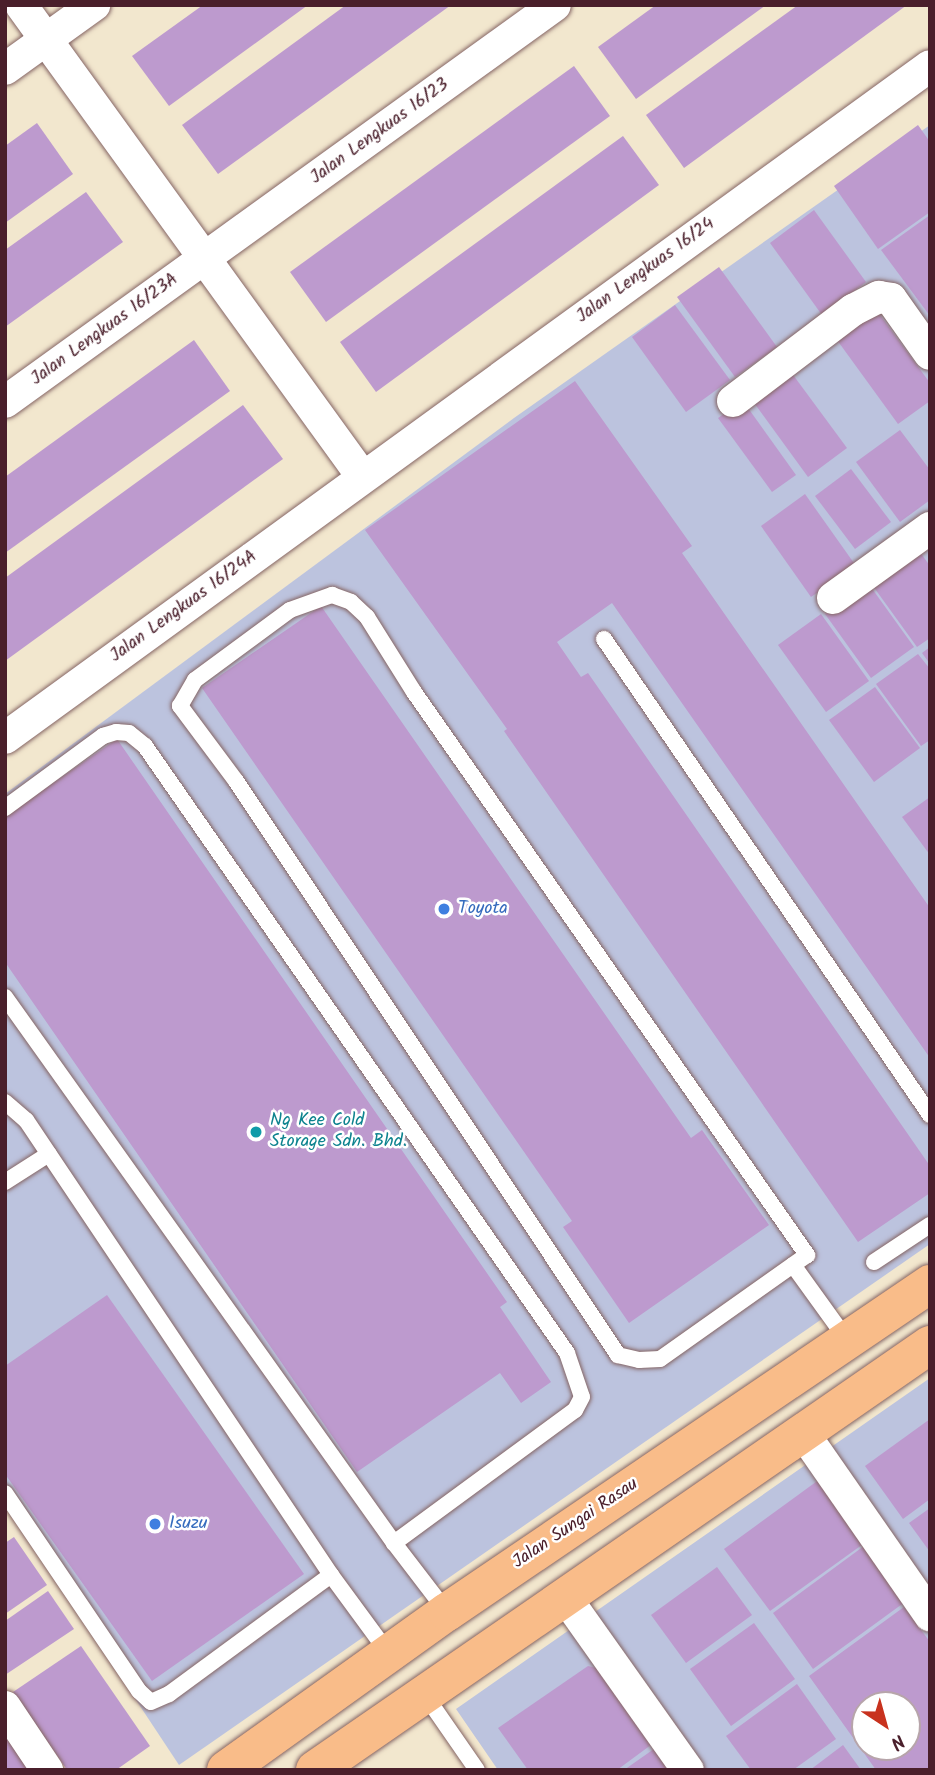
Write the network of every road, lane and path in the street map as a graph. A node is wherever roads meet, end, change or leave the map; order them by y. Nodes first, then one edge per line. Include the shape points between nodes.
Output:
1 (21, 5) edge
2 (94, 5) edge
3 (555, 5) edge
4 (46, 39) junction
5 (930, 66) edge
6 (5, 69) edge
7 (204, 258) junction
8 (930, 355) edge
9 (733, 401) dead end
10 (5, 402) edge
11 (362, 476) junction
12 (930, 528) edge
13 (833, 598) dead end
14 (604, 639) dead end
15 (5, 738) edge
16 (5, 807) edge
17 (5, 997) edge
18 (5, 1102) edge
19 (930, 1115) edge
20 (50, 1154) junction
21 (5, 1182) edge
22 (930, 1225) edge
23 (874, 1262) dead end
24 (793, 1265) junction
25 (930, 1284) edge
26 (847, 1340) junction
27 (930, 1345) edge
28 (804, 1434) junction
29 (5, 1493) edge
30 (394, 1543) junction
31 (331, 1575) junction
32 (566, 1598) junction
33 (447, 1612) junction
34 (930, 1615) edge
35 (389, 1654) junction
36 (425, 1695) junction
37 (5, 1707) edge
38 (47, 1770) edge
39 (226, 1770) edge
40 (314, 1770) edge
41 (477, 1770) edge
42 (688, 1770) edge

1 - 4 street
2 - 4 street
3 - 7 street, Jalan Lengkuas 16/23
4 - 6 street
4 - 7 street
5 - 11 street, Jalan Lengkuas 16/24
7 - 10 street, Jalan Lengkuas 16/23A
7 - 11 street
8 - 9 street via 891,299 879,297 853,310
11 - 15 street, Jalan Lengkuas 16/24A
12 - 13 street
14 - 19 lane
16 - 30 lane via 103,736 130,733 145,746 567,1353 582,1397 575,1410
17 - 30 lane
18 - 20 lane via 26,1120
20 - 21 lane
20 - 31 lane
22 - 23 lane
24 - 24 lane via 807,1255 414,692 367,617 351,602 332,595 290,610 195,680 180,706 236,781 618,1355 660,1359
24 - 26 lane
25 - 26 main road, Jalan Sungai Rasau
26 - 33 main road, Jalan Sungai Rasau
27 - 28 main road
28 - 32 main road
28 - 34 street
29 - 31 lane via 139,1691 151,1702 169,1694
30 - 33 lane
31 - 35 lane
32 - 36 main road
32 - 42 street
33 - 35 main road, Jalan Sungai Rasau
35 - 39 main road, Jalan Sungai Rasau
36 - 40 main road
36 - 41 lane
37 - 38 street

